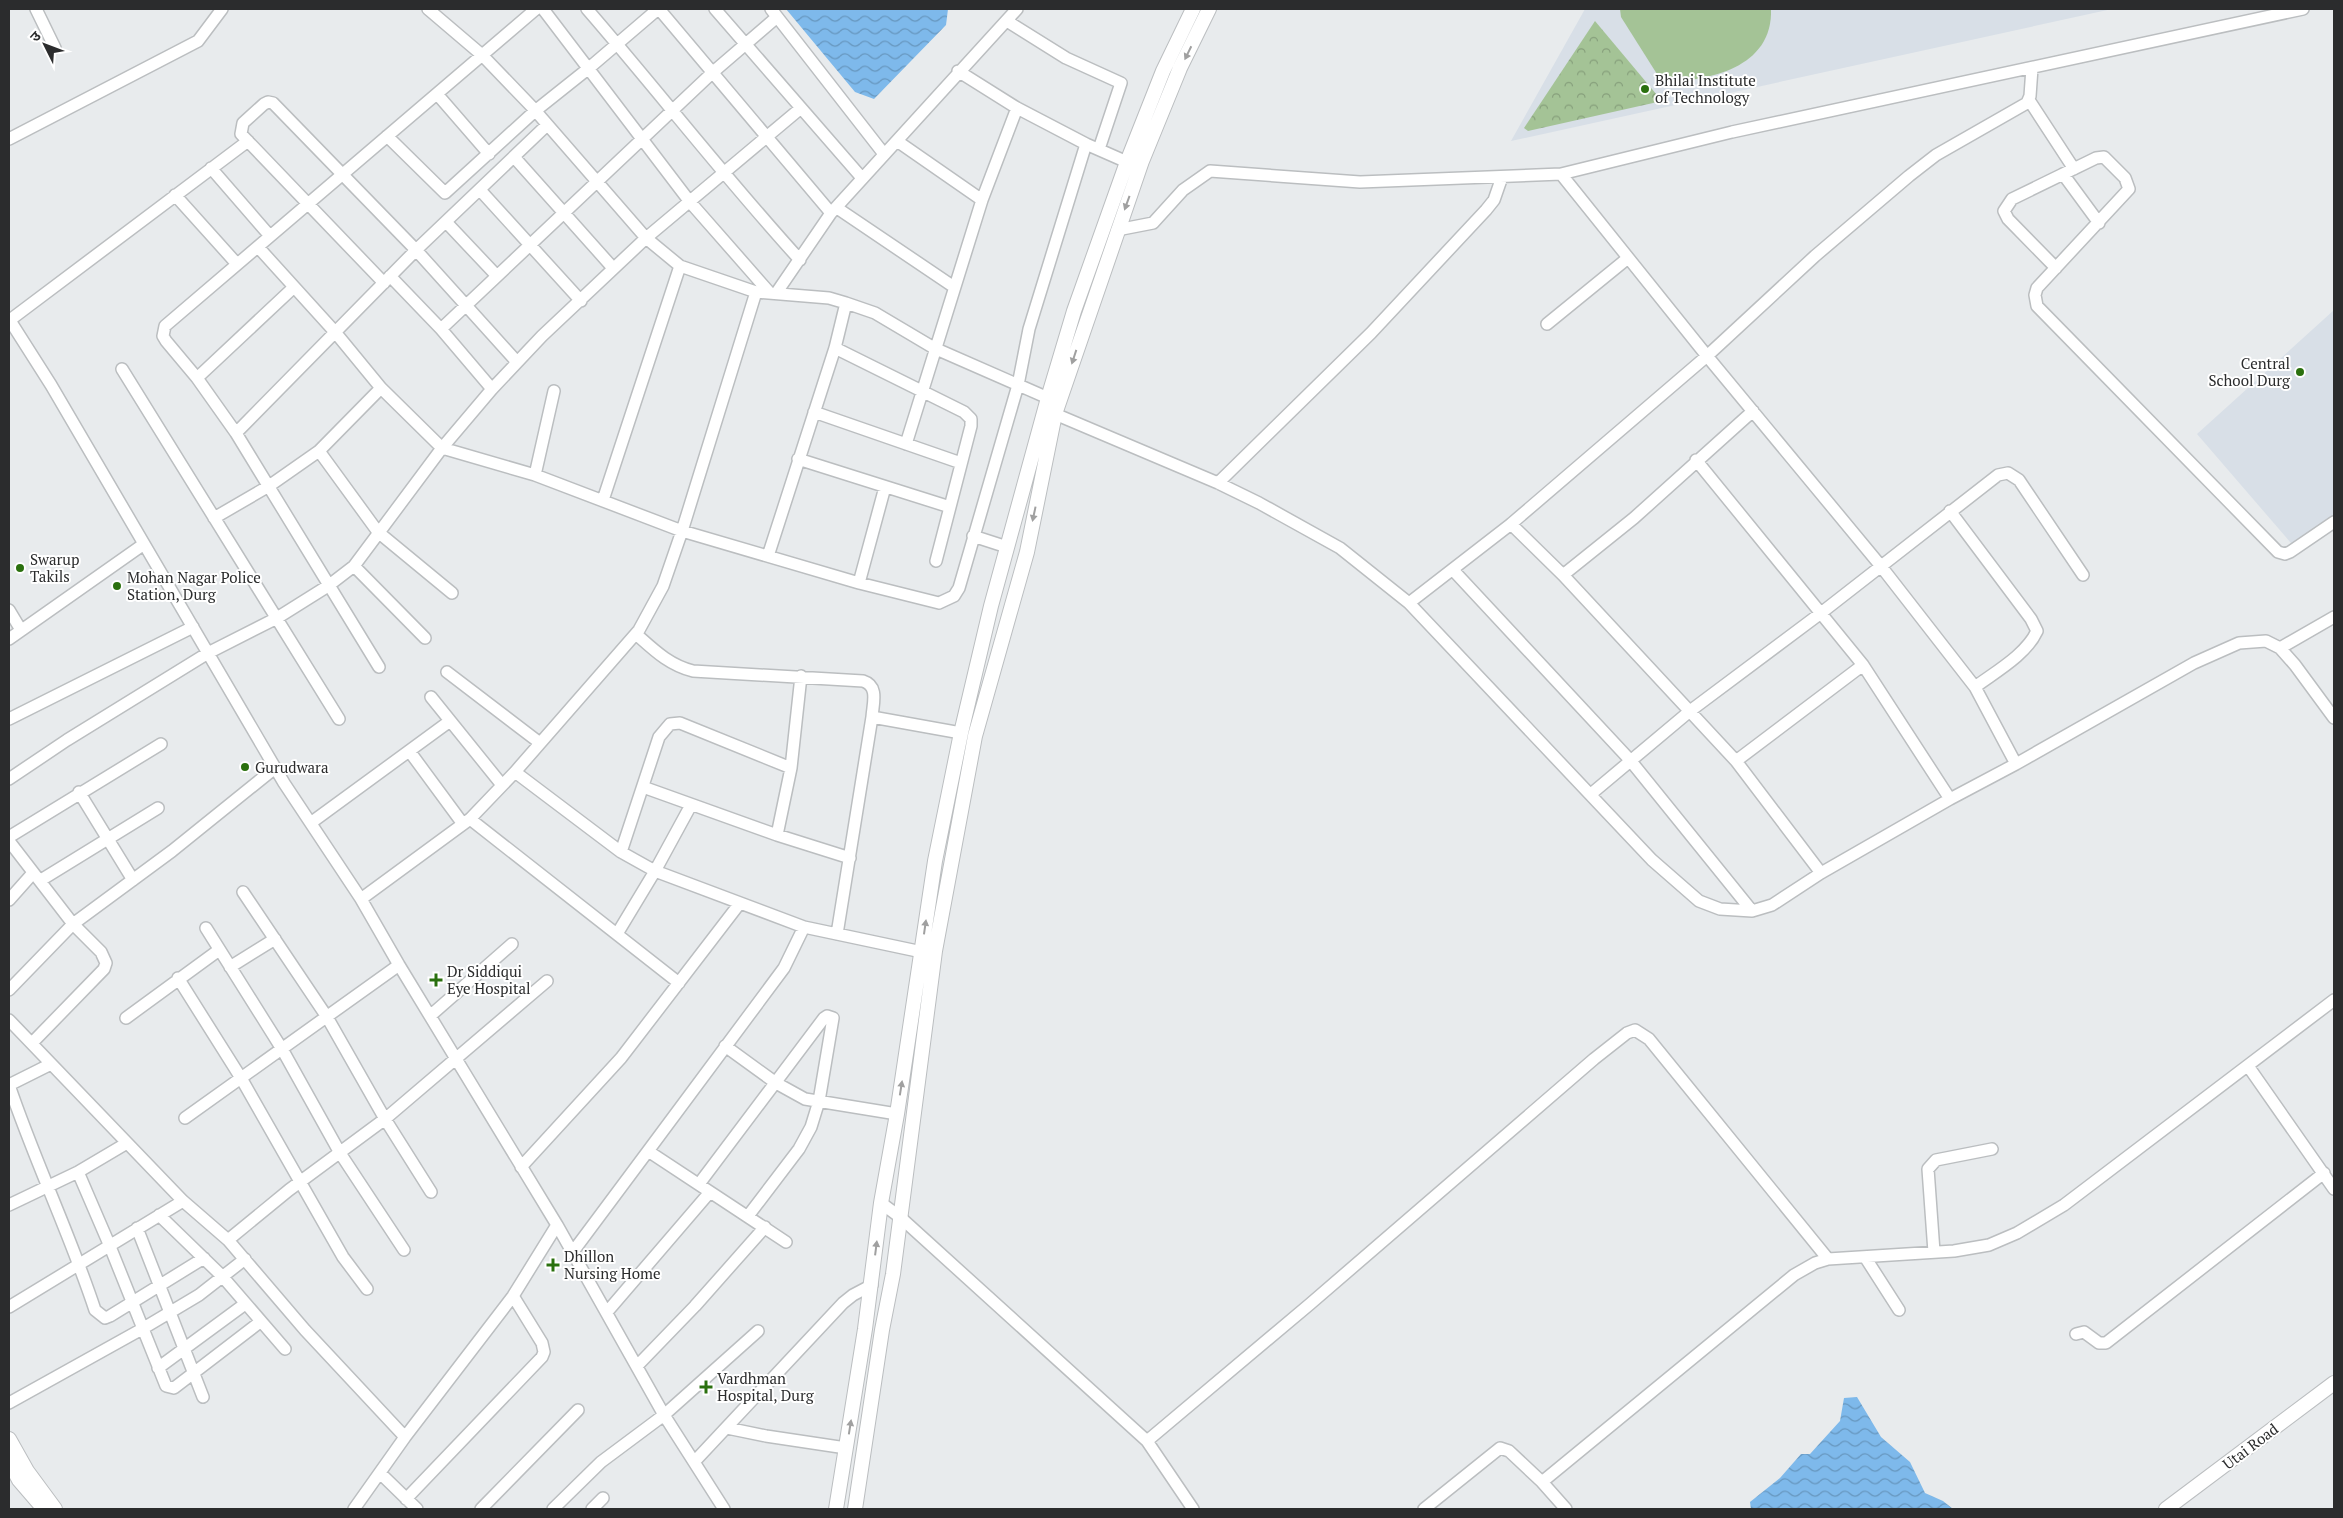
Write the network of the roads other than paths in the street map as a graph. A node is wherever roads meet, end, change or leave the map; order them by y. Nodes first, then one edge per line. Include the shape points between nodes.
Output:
1 (36, 9) edge
2 (222, 9) edge
3 (428, 9) edge
4 (536, 9) edge
5 (543, 9) edge
6 (587, 9) edge
7 (658, 9) edge
8 (715, 9) edge
9 (1017, 9) edge
10 (1193, 9) edge
11 (1209, 9) edge
12 (2303, 9) edge
13 (774, 13) edge
14 (1007, 21) junction
15 (617, 43) junction
16 (746, 44) junction
17 (54, 48) dead end
18 (482, 55) junction
19 (589, 68) junction
20 (2032, 68) junction
21 (958, 72) junction
22 (712, 73) junction
23 (437, 94) junction
24 (2029, 100) junction
25 (802, 108) junction
26 (1017, 108) junction
27 (673, 110) junction
28 (535, 111) junction
29 (547, 125) junction
30 (387, 136) junction
31 (767, 137) junction
32 (9, 139) edge
33 (643, 140) junction
34 (248, 141) junction
35 (897, 141) junction
36 (1086, 144) junction
37 (1099, 149) junction
38 (489, 154) junction
39 (884, 154) junction
40 (514, 157) junction
41 (1126, 162) junction
42 (211, 168) junction
43 (2074, 169) junction
44 (724, 173) junction
45 (342, 174) junction
46 (1561, 174) junction
47 (2063, 174) junction
48 (1502, 177) junction
49 (862, 178) junction
50 (597, 182) junction
51 (480, 190) junction
52 (175, 195) junction
53 (982, 200) junction
54 (690, 202) junction
55 (308, 204) junction
56 (834, 211) junction
57 (564, 213) junction
58 (446, 222) junction
59 (2099, 223) junction
60 (1117, 230) junction
61 (270, 236) junction
62 (646, 238) junction
63 (530, 245) junction
64 (258, 246) junction
65 (416, 250) junction
66 (1628, 258) junction
67 (800, 260) junction
68 (237, 264) junction
69 (680, 266) junction
70 (613, 268) junction
71 (2056, 268) junction
72 (497, 276) junction
73 (387, 280) junction
74 (954, 286) junction
75 (293, 288) junction
76 (756, 292) junction
77 (773, 292) junction
78 (581, 301) junction
79 (846, 303) junction
80 (466, 306) junction
81 (9, 320) edge
82 (1547, 324) dead end
83 (441, 329) junction
84 (335, 332) junction
85 (835, 348) junction
86 (934, 348) junction
87 (1707, 356) junction
88 (517, 362) junction
89 (122, 369) dead end
90 (197, 378) junction
91 (1018, 385) junction
92 (381, 388) junction
93 (492, 388) junction
94 (554, 391) dead end
95 (922, 392) junction
96 (1048, 398) junction
97 (1752, 411) junction
98 (814, 412) junction
99 (1055, 414) junction
100 (236, 433) junction
101 (906, 444) junction
102 (442, 448) junction
103 (319, 451) junction
104 (798, 459) junction
105 (1696, 460) junction
106 (961, 463) junction
107 (535, 475) junction
108 (1218, 483) junction
109 (269, 486) junction
110 (885, 487) junction
111 (603, 500) junction
112 (950, 507) junction
113 (1950, 511) junction
114 (214, 518) junction
115 (2334, 522) edge
116 (1511, 524) junction
117 (682, 531) junction
118 (378, 532) junction
119 (982, 539) junction
120 (144, 544) junction
121 (1007, 546) junction
122 (768, 556) junction
123 (936, 561) dead end
124 (1880, 565) junction
125 (354, 566) junction
126 (1453, 570) junction
127 (1563, 575) junction
128 (2084, 575) dead end
129 (858, 583) junction
130 (328, 586) junction
131 (452, 593) dead end
132 (1409, 603) junction
133 (9, 610) edge
134 (1821, 613) junction
135 (2334, 617) edge
136 (276, 618) junction
137 (193, 626) junction
138 (21, 630) junction
139 (638, 632) junction
140 (425, 638) dead end
141 (9, 639) edge
142 (2280, 648) junction
143 (208, 653) junction
144 (1863, 665) junction
145 (379, 667) dead end
146 (447, 672) dead end
147 (801, 676) junction
148 (1975, 687) junction
149 (432, 696) dead end
150 (1690, 711) junction
151 (872, 716) junction
152 (2334, 718) edge
153 (9, 719) edge
154 (339, 719) dead end
155 (450, 721) junction
156 (961, 734) junction
157 (540, 743) junction
158 (161, 744) dead end
159 (410, 752) junction
160 (1630, 760) junction
161 (1736, 762) junction
162 (2016, 764) junction
163 (275, 768) junction
164 (791, 768) junction
165 (515, 772) junction
166 (9, 779) edge
167 (502, 785) junction
168 (643, 787) junction
169 (79, 792) junction
170 (1591, 794) junction
171 (1950, 799) junction
172 (691, 805) junction
173 (158, 808) dead end
174 (467, 821) junction
175 (312, 822) junction
176 (777, 835) junction
177 (108, 838) junction
178 (9, 839) edge
179 (621, 852) junction
180 (850, 858) junction
181 (655, 871) junction
182 (1821, 874) junction
183 (37, 877) junction
184 (133, 880) junction
185 (243, 892) dead end
186 (361, 898) junction
187 (9, 900) edge
188 (740, 903) junction
189 (1752, 911) junction
190 (73, 924) junction
191 (804, 927) junction
192 (206, 928) dead end
193 (617, 934) junction
194 (837, 934) junction
195 (275, 938) junction
196 (512, 944) dead end
197 (219, 950) junction
198 (922, 952) junction
199 (398, 965) junction
200 (230, 968) junction
201 (178, 978) junction
202 (547, 980) dead end
203 (679, 983) junction
204 (9, 990) edge
205 (2334, 1000) edge
206 (430, 1016) junction
207 (327, 1017) junction
208 (126, 1018) dead end
209 (9, 1020) edge
210 (32, 1043) junction
211 (725, 1046) junction
212 (282, 1049) junction
213 (456, 1060) junction
214 (51, 1064) junction
215 (2248, 1066) junction
216 (241, 1078) junction
217 (776, 1083) junction
218 (9, 1085) edge
219 (819, 1101) junction
220 (897, 1114) junction
221 (185, 1118) dead end
222 (385, 1118) junction
223 (127, 1143) junction
224 (1992, 1149) dead end
225 (648, 1151) junction
226 (340, 1153) junction
227 (521, 1167) junction
228 (78, 1172) junction
229 (2324, 1173) junction
230 (301, 1181) junction
231 (699, 1184) junction
232 (46, 1188) junction
233 (2334, 1189) edge
234 (431, 1192) dead end
235 (710, 1192) junction
236 (183, 1201) junction
237 (881, 1203) junction
238 (9, 1206) edge
239 (159, 1215) junction
240 (748, 1216) junction
241 (900, 1217) junction
242 (557, 1225) junction
243 (765, 1227) junction
244 (137, 1228) junction
245 (228, 1240) junction
246 (786, 1242) dead end
247 (109, 1244) junction
248 (404, 1250) dead end
249 (1934, 1252) junction
250 (572, 1253) junction
251 (1865, 1257) junction
252 (204, 1258) junction
253 (245, 1259) junction
254 (1828, 1260) junction
255 (80, 1265) junction
256 (222, 1276) junction
257 (872, 1285) junction
258 (160, 1286) junction
259 (367, 1289) dead end
260 (513, 1296) junction
261 (132, 1302) junction
262 (245, 1304) junction
263 (9, 1307) edge
264 (1899, 1310) dead end
265 (171, 1312) junction
266 (607, 1312) junction
267 (260, 1322) junction
268 (142, 1329) junction
269 (758, 1331) dead end
270 (2076, 1334) dead end
271 (184, 1349) junction
272 (285, 1349) dead end
273 (637, 1366) junction
274 (158, 1368) junction
275 (194, 1373) junction
276 (2333, 1387) edge
277 (203, 1396) dead end
278 (9, 1403) edge
279 (578, 1410) dead end
280 (664, 1415) junction
281 (727, 1428) junction
282 (405, 1437) junction
283 (9, 1439) edge
284 (1147, 1440) junction
285 (846, 1448) junction
286 (9, 1461) edge
287 (695, 1461) junction
288 (380, 1473) junction
289 (19, 1479) edge
290 (1542, 1482) junction
291 (603, 1498) dead end
292 (406, 1499) junction
293 (44, 1509) edge
294 (55, 1509) edge
295 (354, 1509) edge
296 (416, 1509) edge
297 (481, 1509) edge
298 (553, 1509) edge
299 (592, 1509) edge
300 (724, 1509) edge
301 (836, 1509) edge
302 (855, 1509) edge
303 (1193, 1509) edge
304 (1424, 1509) edge
305 (1566, 1509) edge
306 (2166, 1509) edge

1 - 17 street
2 - 32 street via 198,41
3 - 18 street
4 - 18 street
5 - 19 street
6 - 15 street
7 - 15 street
7 - 22 street
8 - 16 street
9 - 14 street
10 - 41 main road via 1163,71
11 -> 60 main road via 1180,68
12 - 20 street
13 - 16 street
13 - 39 street
14 - 21 street
14 - 37 street via 1066,58 1121,83
15 - 19 street
15 - 27 street
16 - 22 street
16 - 25 street
18 - 23 street
18 - 28 street
19 - 28 street
19 - 33 street
20 - 24 street
20 - 46 street via 1750,128
21 - 26 street
21 - 35 street
22 - 27 street
22 - 31 street
23 - 30 street
23 - 38 street
24 - 43 street
24 - 87 street via 1929,160 1815,256
25 - 31 street
25 - 49 street
26 - 36 street
26 - 53 street
27 - 33 street
27 - 44 street
28 - 29 street
28 - 38 street
29 - 40 street
29 - 50 street
30 - 38 street via 445,193
30 - 45 street
31 - 44 street
31 - 56 street
33 - 50 street
33 - 54 street
34 - 42 street
34 - 45 street via 241,134 243,123 270,102
34 - 55 street
35 - 39 street
35 - 53 street
36 - 37 street
36 - 91 street via 1029,328
37 - 41 street
39 - 49 street
40 - 51 street
40 - 57 street
41 - 96 main road via 1074,311
42 - 52 street
42 - 61 street
43 - 47 street
43 - 59 street via 2104,157 2128,182 2126,194
44 - 54 street
44 - 67 street
45 - 55 street
45 - 65 street
46 - 48 street
46 - 66 street
47 - 59 street
47 - 71 street via 2012,199 2004,211
48 - 60 street via 1360,182 1210,171 1182,190 1153,223
48 - 108 street via 1494,200 1486,210 1371,333
49 - 56 street
50 - 57 street
50 - 62 street
51 - 58 street
51 - 63 street
52 - 68 street
52 - 81 street
53 - 74 street
54 - 62 street
54 - 77 street
55 - 61 street
55 - 73 street
56 - 67 street
56 - 74 street
57 - 63 street
57 - 70 street
58 - 65 street
58 - 72 street
59 - 71 street
60 -> 99 main road
61 - 64 street
62 - 69 street
62 - 70 street
63 - 72 street
63 - 78 street
64 - 68 street
64 - 75 street
65 - 73 street
65 - 80 street
66 - 82 street
66 - 87 street
67 - 77 street
68 - 90 street via 165,326 166,341
69 - 76 street
69 - 111 street
70 - 78 street
71 - 115 street via 2034,295 2041,312 2274,548 2285,554
72 - 80 street
73 - 83 street
73 - 84 street
74 - 86 street
75 - 84 street
75 - 90 street
76 - 77 street
76 - 117 street
77 - 79 street
78 - 88 street
79 - 85 street
79 - 86 street via 875,314
80 - 83 street
80 - 88 street
81 - 120 street
83 - 93 street
84 - 92 street
84 - 100 street
85 - 95 street
85 - 98 street
86 - 91 street
86 - 95 street
87 - 97 street
87 - 116 street
88 - 93 street
89 - 114 street
90 - 100 street
91 - 96 street
91 - 119 street
92 - 102 street
92 - 103 street
93 - 102 street
94 - 107 street
95 - 101 street
95 - 106 street via 964,412 971,419
96 - 99 street
96 - 121 main road
97 - 105 street
97 - 124 street
98 - 101 street
98 - 104 street
99 - 108 street
99 -> 241 main road via 1027,552 975,736 935,951
100 - 109 street
101 - 106 street
102 - 107 street
102 - 118 street
103 - 109 street
103 - 118 street
104 - 110 street
104 - 122 street
105 - 127 street via 1634,518
105 - 134 street
106 - 112 street
107 - 111 street
108 - 132 street via 1340,548
109 - 114 street
109 - 130 street
110 - 112 street
110 - 129 street
111 - 117 street
112 - 123 street
113 - 124 street
113 - 128 street via 1998,475 2008,473 2014,476
113 - 148 street via 2037,631 2033,641
114 - 136 street
116 - 126 street
116 - 127 street
117 - 122 street
117 - 139 street via 663,586
118 - 125 street
118 - 131 street
119 - 121 street
119 - 129 street via 954,596 947,600 939,602
120 - 137 street
120 - 138 street
121 - 156 main road
122 - 129 street
124 - 134 street
124 - 148 street
125 - 130 street
125 - 140 street
126 - 132 street
126 - 160 street
127 - 150 street
130 - 136 street
130 - 145 street
132 - 170 street
133 - 138 street
134 - 144 street
134 - 150 street
135 - 142 street
136 - 143 street
136 - 154 street
137 - 143 street
137 - 153 street
138 - 141 street
139 - 147 street via 665,659 678,667 693,671
139 - 157 street
142 - 152 street
142 - 162 street via 2266,641 2240,643 2194,663
143 - 163 street
143 - 166 street
144 - 161 street
144 - 171 street
146 - 157 street
147 - 151 street via 868,683 874,693
147 - 164 street
148 - 162 street
149 - 155 street
150 - 160 street
150 - 161 street
151 - 156 street
151 - 180 street
155 - 159 street
155 - 167 street
198 -> 156 main road via 935,861
157 - 165 street
158 - 169 street
159 - 174 street
159 - 175 street
160 - 170 street
160 - 189 street
161 - 182 street
162 - 171 street
163 - 175 street
163 - 184 street
164 - 168 street via 674,723 664,728 659,737
164 - 176 street
165 - 167 street
165 - 179 street
167 - 174 street
168 - 172 street
168 - 179 street
169 - 177 street
169 - 178 street
170 - 189 street via 1652,860 1699,901 1720,909
171 - 182 street
172 - 176 street
172 - 181 street
173 - 177 street
174 - 186 street
174 - 193 street
175 - 186 street
176 - 180 street
177 - 183 street
177 - 184 street
178 - 183 street
179 - 181 street
180 - 194 street
181 - 188 street
181 - 193 street
182 - 189 street via 1772,904
183 - 187 street
183 - 190 street
184 - 190 street
185 - 195 street
186 - 199 street
188 - 191 street
188 - 203 street
190 - 204 street
190 - 210 street via 101,952 106,963 104,969
191 - 194 street
191 - 211 street via 784,968
192 - 197 street
193 - 203 street
194 - 198 street
195 - 200 street
195 - 207 street
196 - 206 street
197 - 200 street
197 - 201 street
220 -> 198 main road
199 - 206 street
199 - 207 street
200 - 212 street
201 - 208 street
201 - 216 street
202 - 213 street
203 - 227 street via 621,1058
205 - 215 street
206 - 213 street
207 - 212 street
207 - 222 street
209 - 210 street
210 - 214 street
211 - 217 street
211 - 225 street
212 - 216 street
212 - 226 street
213 - 222 street
213 - 227 street
214 - 218 street
214 - 223 street
215 - 229 street
215 - 249 street via 2064,1205 2018,1233 1988,1245
216 - 221 street
216 - 230 street
217 - 219 street via 805,1099
217 - 219 street via 824,1018 830,1016 834,1021
217 - 231 street
218 - 232 street
219 - 220 street
219 - 240 street via 811,1127 799,1149
220 - 237 main road
222 - 226 street
222 - 234 street
223 - 228 street
223 - 236 street
224 - 249 street via 1936,1160 1928,1168
225 - 231 street
225 - 250 street
226 - 230 street
226 - 248 street
227 - 242 street
228 - 232 street
228 - 247 street
229 - 233 street
229 - 270 street via 2106,1343 2099,1344 2082,1331
230 - 245 street
230 - 259 street via 343,1257
231 - 235 street
232 - 238 street
232 - 255 street
235 - 240 street
235 - 266 street
236 - 239 street
236 - 245 street
237 - 241 street
257 -> 237 main road
239 - 244 street
239 - 252 street
240 - 243 street
241 - 284 street
241 - 302 main road
242 - 250 street
242 - 260 street
243 - 246 street
243 - 273 street
244 - 247 street
244 - 258 street
245 - 253 street
247 - 255 street
247 - 261 street
249 - 251 street
250 - 266 street
251 - 254 street
251 - 264 street
252 - 256 street
252 - 258 street
253 - 256 street
253 - 282 street via 305,1330
254 - 284 street via 1650,1039 1635,1030 1594,1059
254 - 290 street via 1815,1263 1794,1275
255 - 261 street via 99,1315 105,1318
255 - 263 street
256 - 262 street
256 - 265 street
257 - 281 street via 843,1303
285 -> 257 main road
258 - 261 street
258 - 265 street
260 - 282 street
260 - 292 street via 542,1343 542,1357
261 - 268 street
262 - 267 street
262 - 271 street
265 - 268 street
265 - 271 street
266 - 273 street
267 - 272 street
267 - 275 street
268 - 274 street
268 - 278 street
269 - 280 street
271 - 274 street
271 - 275 street
273 - 280 street
274 - 275 street via 164,1383 170,1388
275 - 277 street
276 - 306 main road, Utai Road
279 - 297 street
280 - 287 street
280 - 298 street via 601,1462
281 - 285 street
281 - 287 street
282 - 288 street
283 - 289 main road
284 - 303 street
285 - 301 main road
286 - 289 main road
287 - 300 street
288 - 292 street
288 - 295 street
289 - 293 main road
289 - 294 main road
290 - 304 street via 1509,1451 1500,1448
290 - 305 street
291 - 299 street
292 - 296 street

